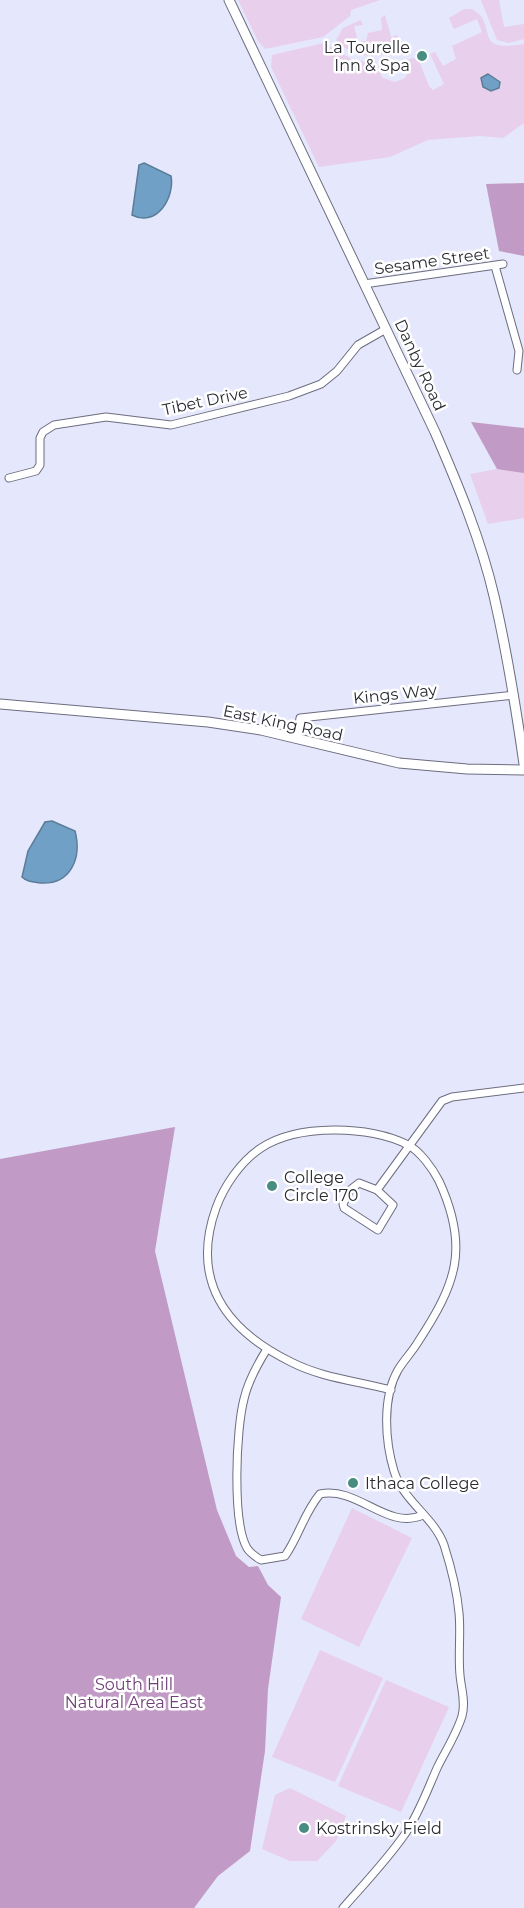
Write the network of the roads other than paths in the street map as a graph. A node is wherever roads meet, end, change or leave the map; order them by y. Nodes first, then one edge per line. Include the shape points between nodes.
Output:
1 (229, 0) edge
2 (364, 284) junction
3 (386, 329) junction
4 (517, 370) dead end
5 (9, 478) dead end
6 (514, 694) junction
7 (0, 704) edge
8 (297, 740) junction
9 (524, 764) edge
10 (524, 770) edge
11 (524, 1088) edge
12 (409, 1145) junction
13 (377, 1190) junction
14 (267, 1348) junction
15 (391, 1390) junction
16 (423, 1515) junction
17 (343, 1908) edge

1 - 2 main road, Danby Road
2 - 3 main road, Danby Road
2 - 4 street, Sesame Street via 499,265 519,351
3 - 5 street, Tibet Drive via 354,348 337,371 321,384 289,396 171,425 106,417 54,425 39,438 40,465 36,471
3 - 6 main road, Danby Road via 462,496 494,594
6 - 8 street, Kings Way via 300,718
6 - 9 main road, Danby Road
7 - 8 main road, East King Road via 208,722
8 - 10 main road, East King Road via 399,763
11 - 12 street via 442,1101
12 - 13 street
12 - 14 street via 332,1129 295,1135 261,1147 221,1194 206,1247 208,1276 220,1306 240,1330
12 - 15 street via 438,1179 453,1224 456,1251 454,1278 398,1370
13 - 13 street via 366,1183 354,1185 343,1204 378,1230 393,1205
14 - 15 street via 322,1374
14 - 16 street via 243,1402 238,1519 247,1548 254,1556 261,1560 285,1556 305,1513 320,1494 332,1491 396,1518 410,1520
15 - 16 street via 387,1411 395,1474 407,1497
16 - 17 street via 442,1541 457,1602 463,1710 407,1832

